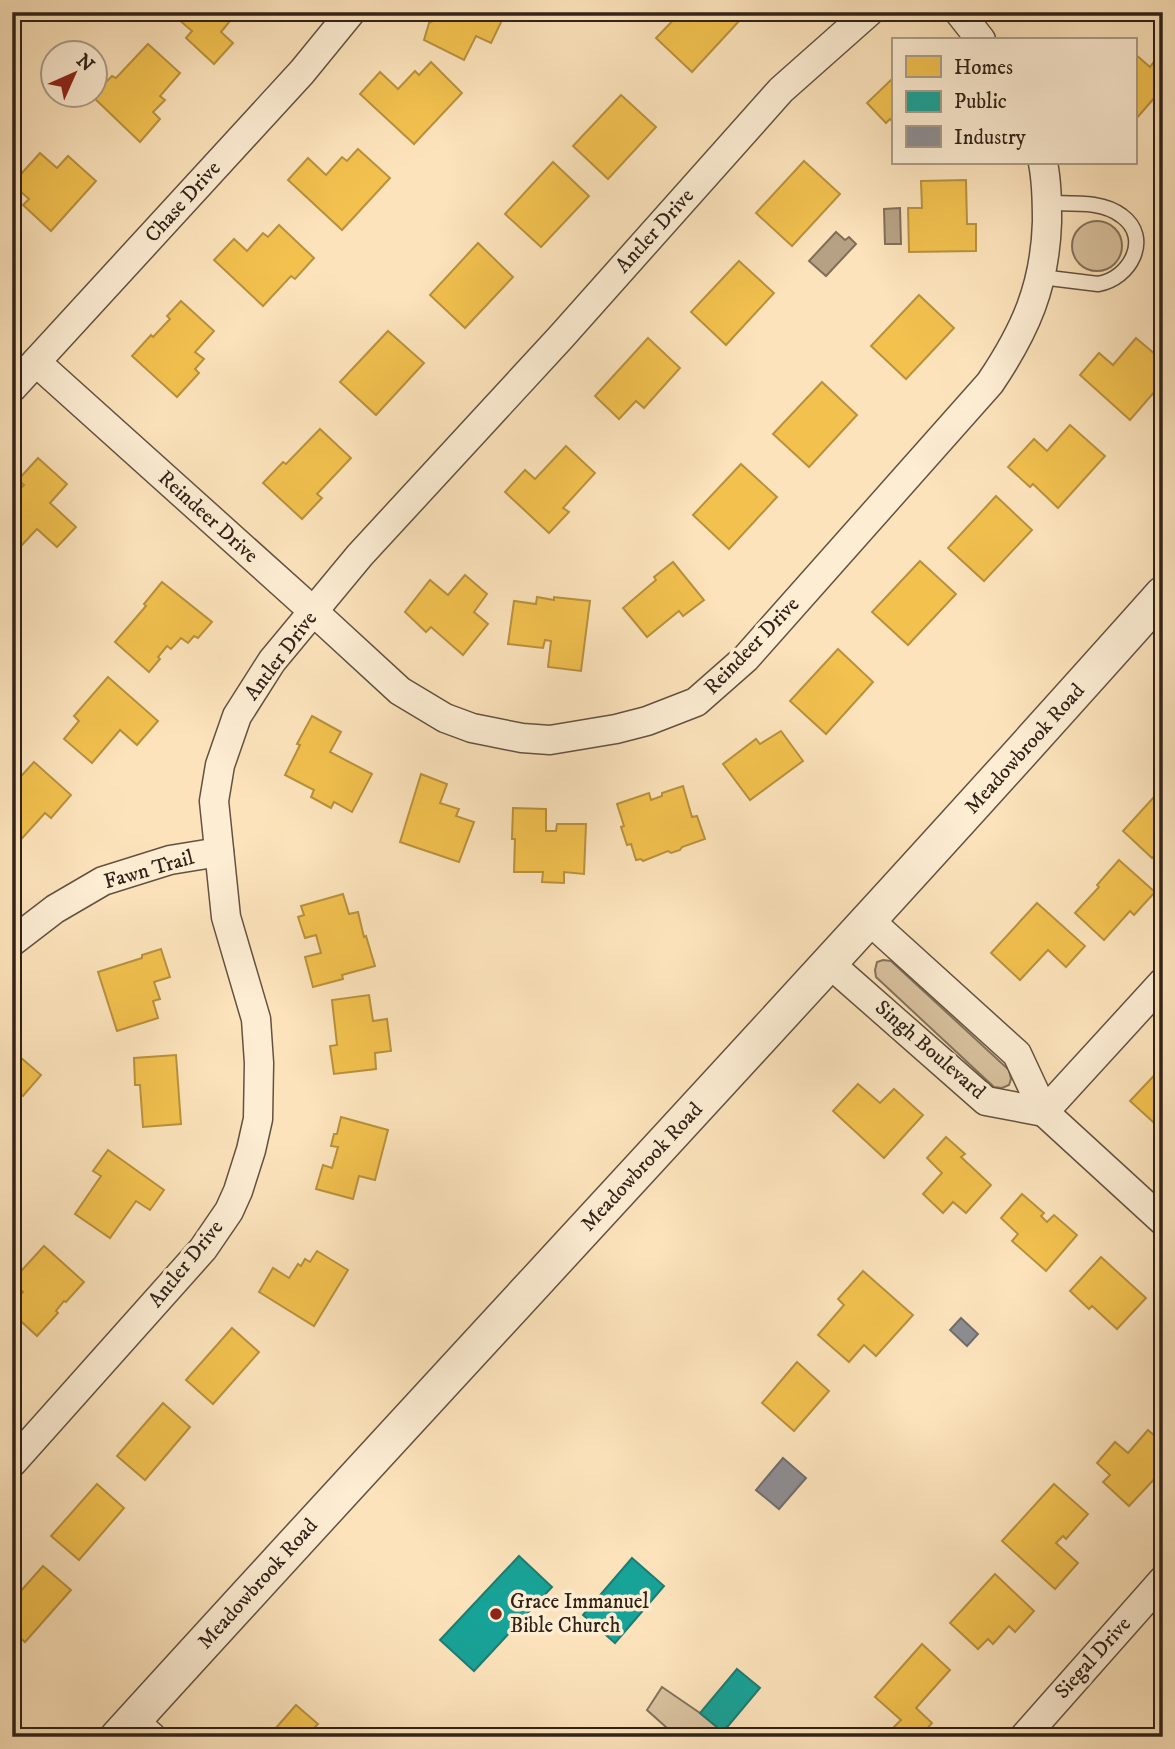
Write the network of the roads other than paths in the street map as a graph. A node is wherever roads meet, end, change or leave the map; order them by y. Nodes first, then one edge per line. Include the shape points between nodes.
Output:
1 (351, 12) edge
2 (869, 12) edge
3 (959, 12) edge
4 (979, 38) edge
5 (1043, 164) edge
6 (1047, 203) junction
7 (1041, 277) junction
8 (36, 362) junction
9 (12, 388) edge
10 (1163, 594) edge
11 (313, 611) junction
12 (219, 852) junction
13 (869, 920) junction
14 (12, 942) edge
15 (830, 962) junction
16 (1163, 982) edge
17 (1044, 1112) junction
18 (1163, 1221) edge
19 (12, 1463) edge
20 (1163, 1580) edge
21 (134, 1731) edge
22 (1024, 1737) edge

1 - 8 street, Chase Drive via 302,72
2 - 11 street, Antler Drive via 781,90
3 - 4 street
5 - 6 street, Reindeer Drive
6 - 7 street, Reindeer Drive
6 - 7 lane via 1110,209 1131,224 1137,238 1131,262 1108,283
7 - 11 street, Reindeer Drive via 1020,334 990,383 746,658 696,702 647,721 550,740 472,727 445,718 400,691
8 - 9 street, Chase Drive
8 - 11 street, Reindeer Drive
10 - 13 street, Meadowbrook Road
11 - 12 street, Antler Drive via 272,661 237,716 220,765 214,801
12 - 14 street, Fawn Trail via 170,860 103,881
12 - 19 street, Antler Drive via 226,917 256,1019 258,1119 246,1170 229,1211 203,1249
13 - 15 street, Meadowbrook Road
13 - 17 street via 1017,1054
15 - 17 street, Singh Boulevard via 986,1101
15 - 21 street, Meadowbrook Road
16 - 17 street
17 - 18 street
20 - 22 street, Siegal Drive

